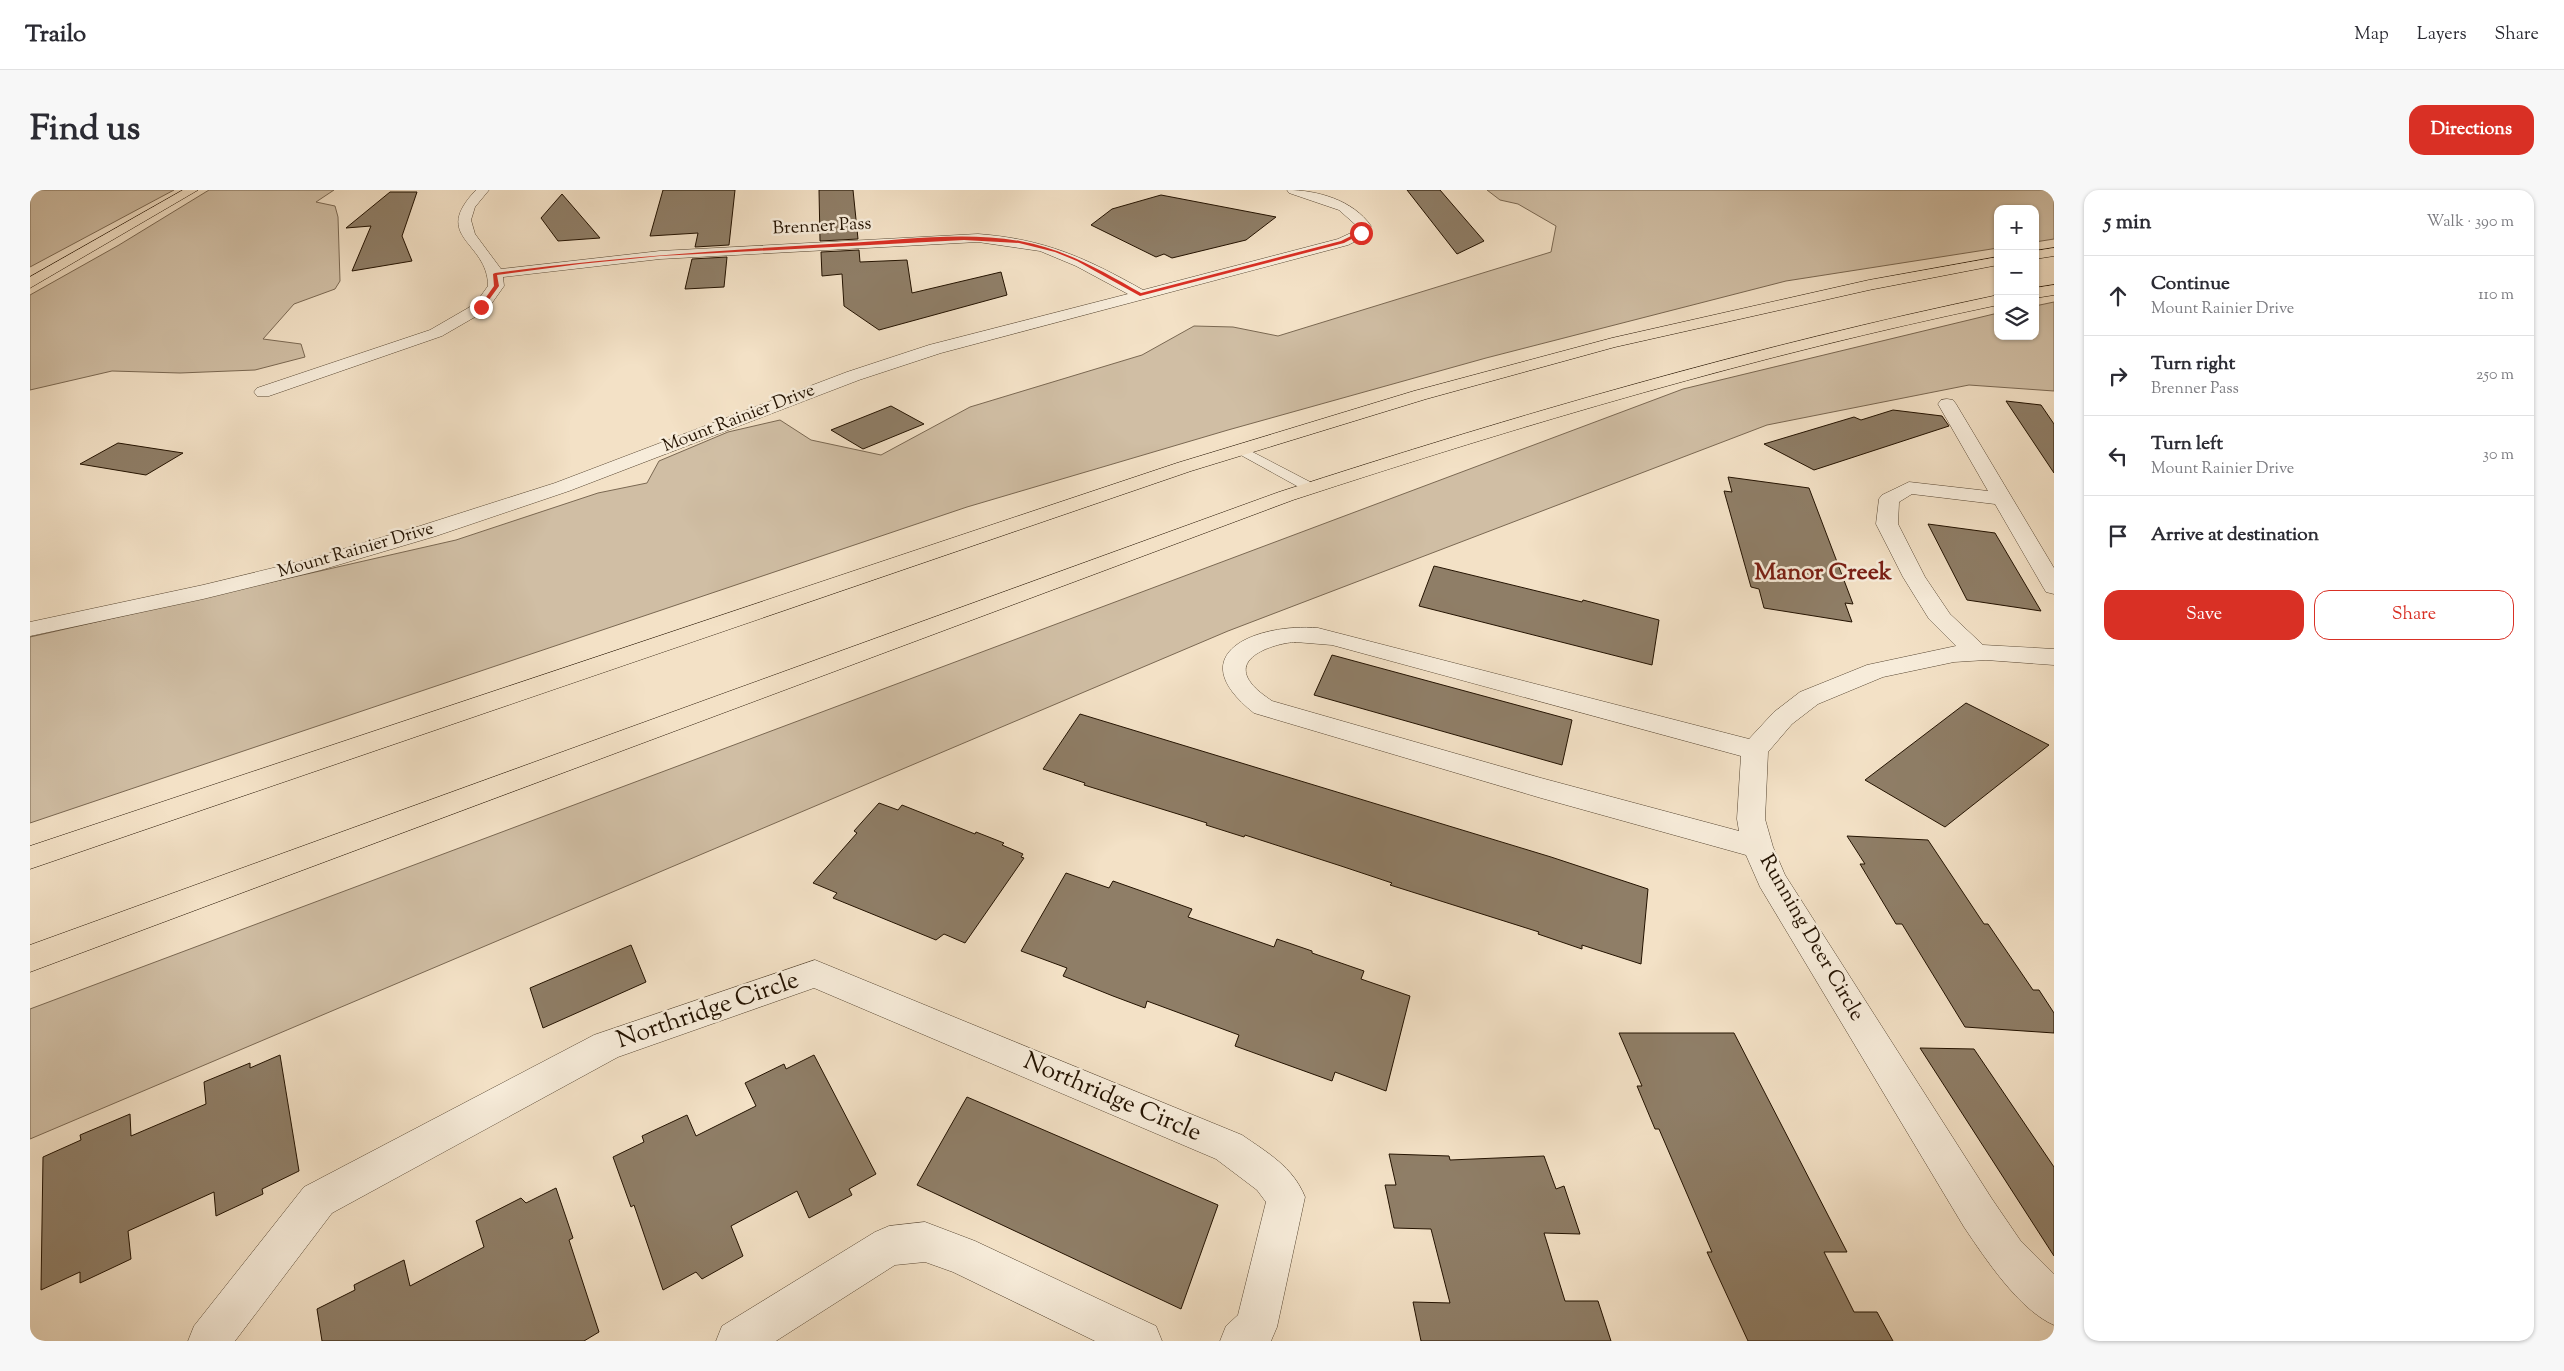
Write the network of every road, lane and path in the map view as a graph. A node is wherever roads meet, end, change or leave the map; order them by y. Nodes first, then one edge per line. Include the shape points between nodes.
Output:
1 (192, 190) edge
2 (484, 190) edge
3 (1293, 190) edge
4 (2054, 252) edge
5 (2039, 254) edge
6 (1994, 262) edge
7 (495, 274) junction
8 (30, 282) edge
9 (2054, 290) edge
10 (2039, 292) edge
11 (1140, 294) junction
12 (1994, 301) edge
13 (263, 392) dead end
14 (1947, 404) dead end
15 (1241, 450) junction
16 (1312, 488) junction
17 (2003, 498) junction
18 (2054, 587) edge
19 (30, 629) edge
20 (1977, 652) junction
21 (2054, 657) edge
22 (1755, 750) junction
23 (1758, 847) junction
24 (30, 858) edge
25 (30, 958) edge
26 (2054, 1304) edge
27 (210, 1341) edge
28 (737, 1341) edge
29 (1141, 1341) edge
30 (1241, 1341) edge

1 - 8 main road
2 - 7 street via 463,216 463,227 492,265
3 - 11 street, Mount Rainier Drive via 1353,212 1362,220 1361,233 1343,242
4 - 5 main road
6 - 15 main road via 1860,287 1612,343 1420,395
7 - 11 street, Brenner Pass via 660,255 978,238 1019,242 1057,251
7 - 13 street via 496,286 481,307 450,326 392,350
9 - 10 main road
11 - 19 street, Mount Rainier Drive via 935,349 853,376 562,486 428,532 277,574
12 - 16 main road via 1668,378 1470,436
14 - 17 street
15 - 16 lane
15 - 24 main road via 1028,519
16 - 25 main road via 1130,552
17 - 18 street
17 - 20 street via 1909,488 1889,499 1887,524 1914,577 1941,619
20 - 21 street
20 - 22 street via 1876,671 1835,686 1809,698 1784,718
22 - 23 street, Running Deer Circle via 1751,819
22 - 23 street via 1334,638 1309,634 1270,637 1249,645 1236,663 1236,679 1263,707
23 - 26 street, Running Deer Circle via 1771,879 1978,1213 2006,1254
27 - 30 street, Northridge Circle via 318,1200 606,1046 815,974 1229,1147 1270,1177 1286,1197 1256,1327
28 - 29 street via 889,1246 925,1242 961,1255

